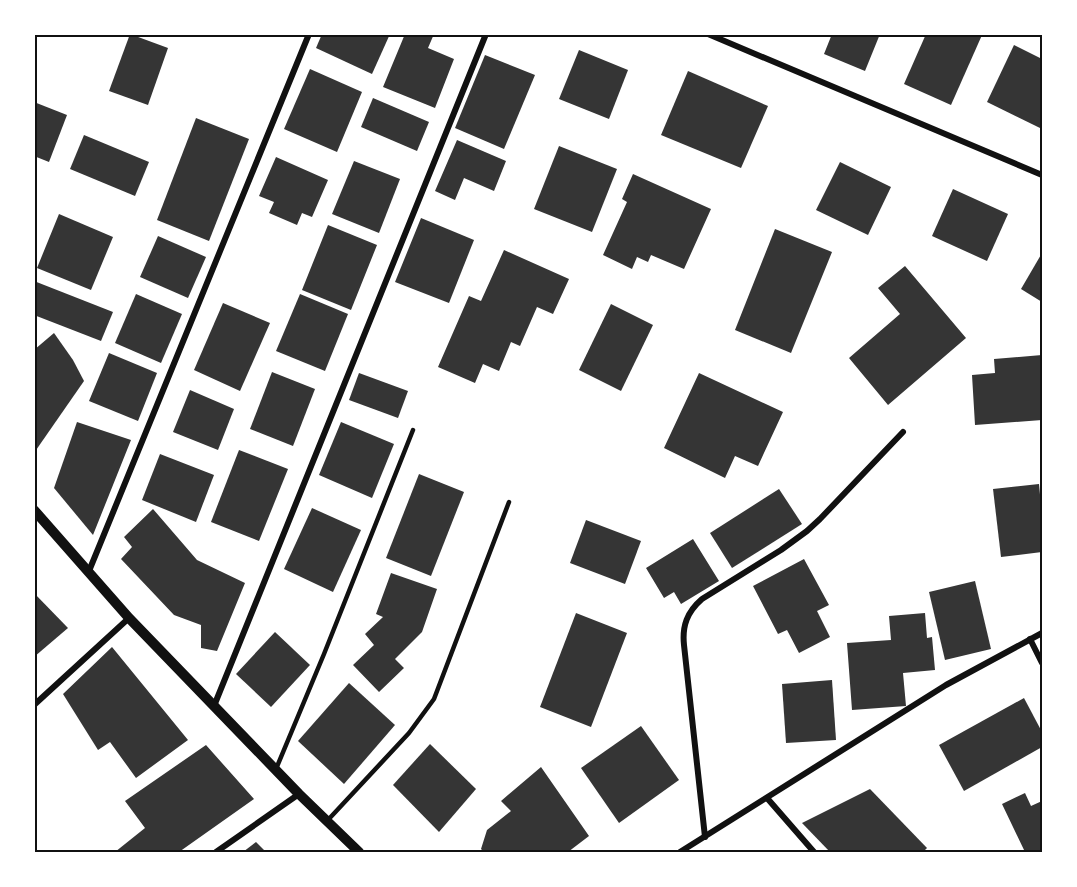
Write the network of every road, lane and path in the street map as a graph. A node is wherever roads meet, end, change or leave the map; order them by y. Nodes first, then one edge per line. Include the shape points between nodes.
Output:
1 (309, 34) edge
2 (486, 34) edge
3 (708, 34) edge
4 (1042, 175) edge
5 (413, 430) dead end
6 (903, 432) dead end
7 (509, 502) dead end
8 (34, 510) edge
9 (88, 571) junction
10 (129, 618) junction
11 (1042, 633) edge
12 (1030, 639) junction
13 (1042, 663) edge
14 (34, 705) edge
15 (214, 706) junction
16 (276, 769) junction
17 (299, 794) junction
18 (767, 798) junction
19 (327, 821) junction
20 (705, 837) junction
21 (216, 852) edge
22 (359, 852) edge
23 (680, 852) edge
24 (814, 852) edge

1 - 9 street
2 - 15 street
3 - 4 street
5 - 16 lane
6 - 20 street via 820,519 781,550 702,599 685,620 684,645
7 - 19 lane via 434,699 410,733
8 - 9 street
9 - 10 street
10 - 14 street
10 - 15 street
11 - 12 street
12 - 13 street
12 - 18 street via 946,685
15 - 16 street
16 - 17 street
17 - 19 street
17 - 21 street
18 - 20 street
18 - 24 street
19 - 22 street
20 - 23 street

